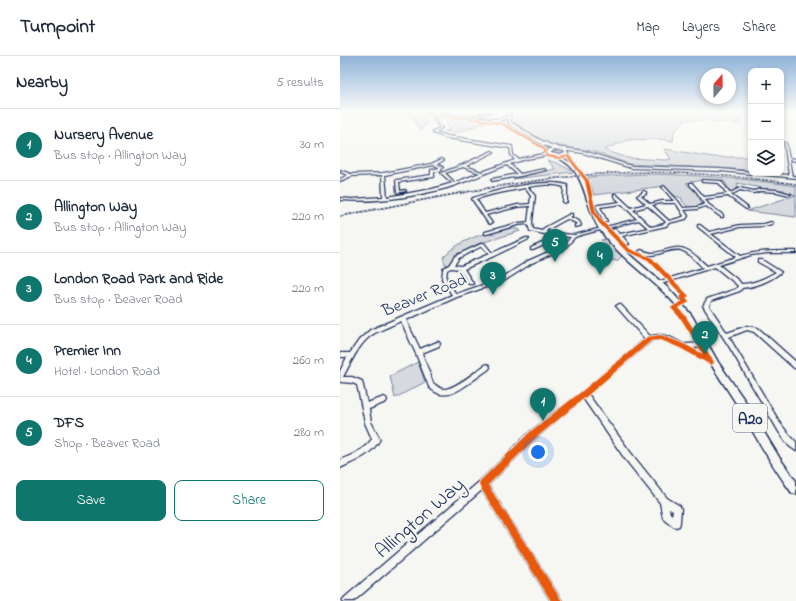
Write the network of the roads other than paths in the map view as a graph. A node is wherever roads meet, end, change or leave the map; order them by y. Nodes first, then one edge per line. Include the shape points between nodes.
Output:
1 (450, 137) edge
2 (528, 137) edge
3 (533, 137) edge
4 (785, 143) dead end
5 (557, 148) junction
6 (563, 149) junction
7 (493, 152) dead end
8 (583, 152) junction
9 (549, 153) junction
10 (567, 153) junction
11 (557, 156) junction
12 (788, 159) junction
13 (443, 160) dead end
14 (517, 160) junction
15 (796, 160) edge
16 (568, 162) junction
17 (434, 164) junction
18 (508, 164) junction
19 (463, 166) junction
20 (544, 170) dead end
21 (340, 171) edge
22 (483, 172) junction
23 (443, 173) junction
24 (748, 173) edge
25 (384, 174) junction
26 (351, 175) junction
27 (520, 175) junction
28 (433, 176) junction
29 (782, 176) edge
30 (791, 177) junction
31 (796, 177) edge
32 (340, 180) edge
33 (493, 180) dead end
34 (704, 181) dead end
35 (691, 184) dead end
36 (526, 187) junction
37 (664, 187) dead end
38 (644, 192) dead end
39 (789, 194) dead end
40 (729, 195) junction
41 (340, 196) edge
42 (384, 196) junction
43 (608, 198) dead end
44 (703, 198) junction
45 (340, 199) edge
46 (565, 202) dead end
47 (677, 202) junction
48 (623, 203) junction
49 (650, 204) junction
50 (531, 205) junction
51 (707, 205) junction
52 (746, 208) dead end
53 (630, 209) junction
54 (682, 209) junction
55 (484, 214) junction
56 (722, 216) dead end
57 (640, 219) junction
58 (605, 221) dead end
59 (668, 222) junction
60 (771, 222) dead end
61 (490, 223) dead end
62 (530, 223) junction
63 (576, 226) dead end
64 (699, 226) dead end
65 (650, 228) junction
66 (601, 229) junction
67 (614, 230) dead end
68 (486, 233) dead end
69 (544, 233) junction
70 (708, 233) junction
71 (556, 234) junction
72 (574, 236) junction
73 (619, 236) junction
74 (527, 239) dead end
75 (627, 244) dead end
76 (533, 249) dead end
77 (641, 251) dead end
78 (796, 252) edge
79 (492, 255) junction
80 (739, 258) junction
81 (760, 260) dead end
82 (716, 265) junction
83 (447, 267) junction
84 (461, 268) junction
85 (706, 268) junction
86 (471, 283) dead end
87 (659, 283) junction
88 (740, 286) junction
89 (455, 296) junction
90 (619, 306) dead end
91 (403, 319) junction
92 (725, 336) junction
93 (649, 339) junction
94 (437, 344) dead end
95 (705, 345) junction
96 (682, 346) junction
97 (419, 352) junction
98 (340, 355) edge
99 (352, 355) junction
100 (715, 364) junction
101 (796, 366) edge
102 (488, 375) dead end
103 (340, 378) edge
104 (584, 394) junction
105 (384, 400) dead end
106 (366, 407) junction
107 (796, 447) edge
108 (340, 464) edge
109 (484, 484) junction
110 (796, 489) edge
111 (664, 501) dead end
112 (347, 601) edge
113 (557, 601) edge

1 - 14 street via 511,148 512,155
2 - 9 main road
3 - 5 main road
4 - 12 street
5 - 6 main road
5 - 9 main road
6 - 8 street
6 - 10 main road
7 - 19 street
8 - 10 street
8 - 24 street via 631,167
9 - 11 main road
9 - 14 street
10 - 11 main road
10 - 16 main road, A20
11 - 16 main road, A20
12 - 15 street
12 - 30 street
13 - 17 street
14 - 18 street
16 - 66 main road, A20 via 582,177 592,211
17 - 25 street
17 - 28 street via 441,167 432,171
18 - 22 street
18 - 27 street
19 - 22 street
19 - 23 street
20 - 27 street
21 - 26 street
22 - 42 street via 442,188
23 - 28 street
23 - 28 street via 452,182 398,192 397,181
25 - 26 street
25 - 42 street
26 - 32 street
27 - 33 street
29 - 30 street
30 - 31 street
34 - 40 street via 720,182
35 - 44 street
36 - 46 street via 550,183 564,184
36 - 50 street via 533,196
36 - 55 street via 474,199
37 - 47 street
38 - 49 street via 639,196
39 - 40 street via 760,190 754,192 745,188
40 - 44 street
40 - 52 street
41 - 42 street
42 - 45 street via 364,200
43 - 48 street via 616,196
44 - 51 street
47 - 49 street
47 - 54 street
48 - 53 street
48 - 58 street via 598,206
49 - 53 street
49 - 59 street
50 - 55 street
50 - 62 street
51 - 54 street
51 - 56 street
53 - 57 street
54 - 59 street via 685,218
55 - 61 street
57 - 65 street
57 - 66 street, Beaver Road
59 - 65 street
60 - 70 street
62 - 68 street
62 - 69 street via 531,230
63 - 69 street via 579,225 578,222 570,216 545,229
64 - 70 street
65 - 73 street
66 - 72 street, Beaver Road
66 - 87 main road, A20
67 - 73 street
69 - 71 street
70 - 80 street
71 - 72 street
71 - 76 street via 552,240
72 - 89 street, Beaver Road via 565,246 530,262 502,280
73 - 75 street
74 - 79 street
77 - 85 street via 654,255 681,249
78 - 80 street via 768,252
79 - 83 street via 483,244 457,257
79 - 84 street
80 - 82 street
81 - 88 street via 778,272 747,286
82 - 85 street
82 - 88 street
83 - 84 street
83 - 89 street via 444,279
84 - 86 street
85 - 87 street
87 - 95 main road, A20 via 680,305
88 - 92 street via 738,290 707,303 708,310
89 - 91 street, Beaver Road
90 - 93 street
91 - 97 street
91 - 99 street, Beaver Road via 364,337
92 - 101 street via 747,328 756,330
92 - 107 street via 786,438
93 - 96 street via 661,337
93 - 104 street, Allington Way
94 - 97 street
95 - 96 street
95 - 100 main road, A20
96 - 100 street
97 - 102 street via 431,385 443,392 454,390 485,368
98 - 99 street
99 - 103 street, Beaver Road
100 - 110 main road, A20 via 783,473
103 - 106 street, Beaver Road via 360,383
104 - 109 street, Allington Way via 534,434
104 - 111 street
105 - 106 street
106 - 108 street, Beaver Road via 368,423 376,439 364,452
109 - 112 street, Allington Way
109 - 113 street

